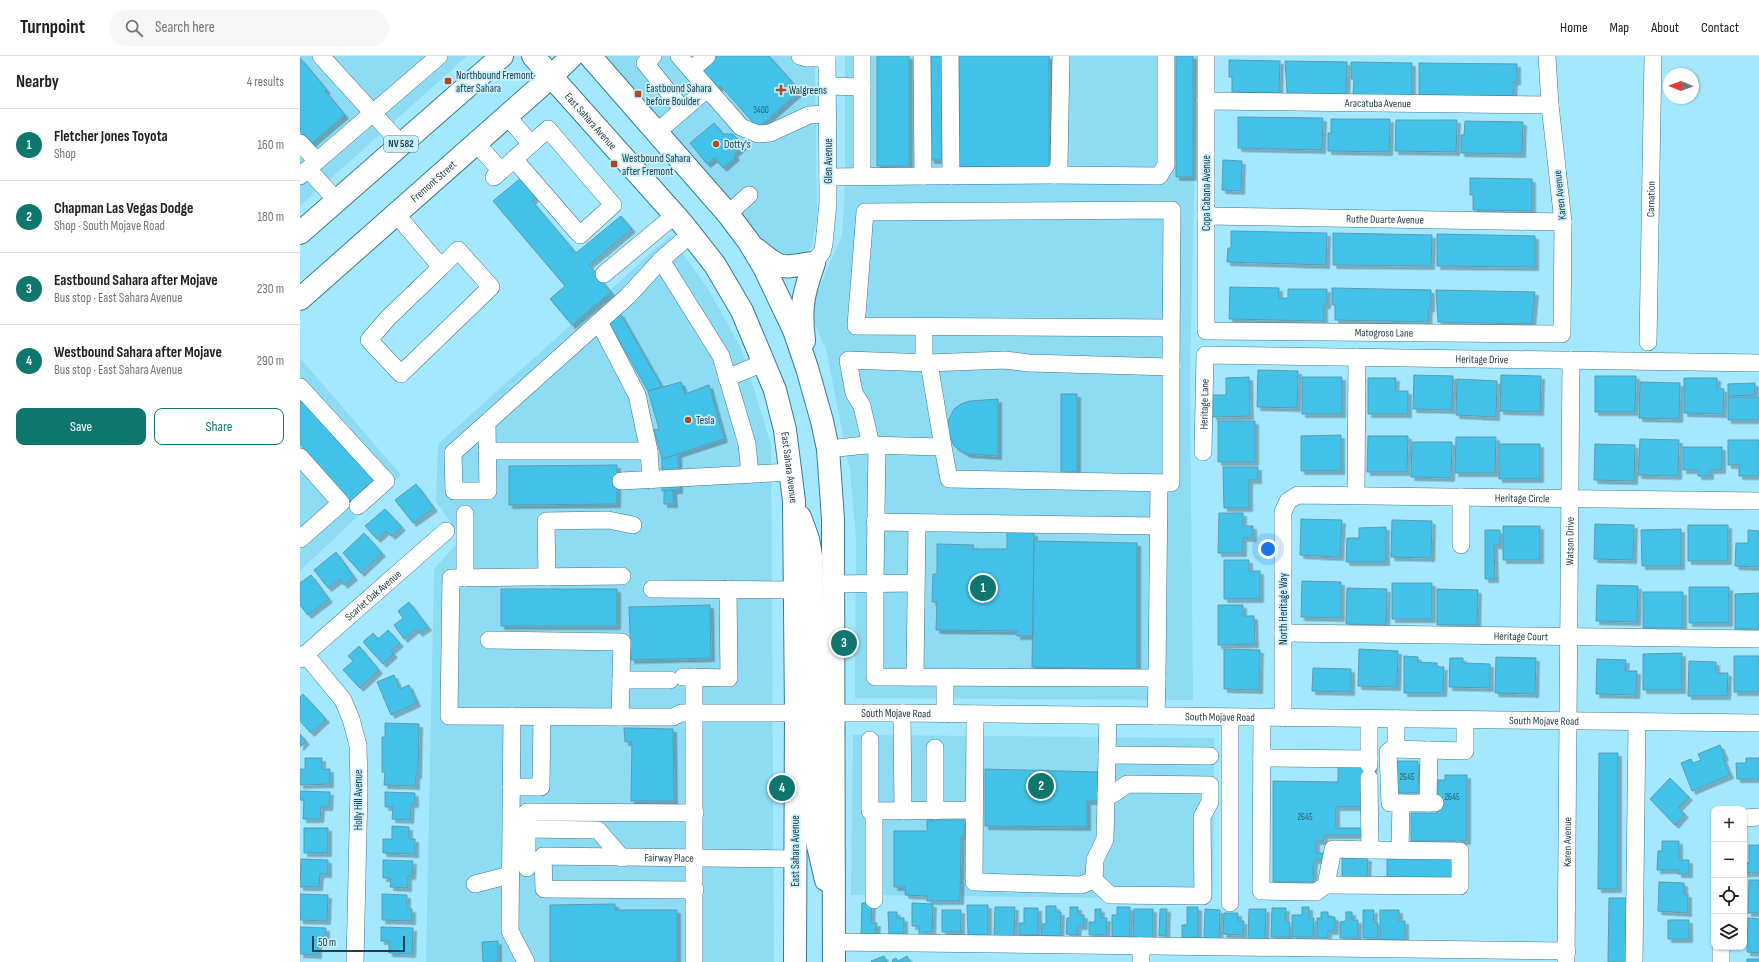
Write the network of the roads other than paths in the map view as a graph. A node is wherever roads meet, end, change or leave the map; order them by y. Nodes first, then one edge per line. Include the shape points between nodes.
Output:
1 (439, 56) edge
2 (502, 56) edge
3 (533, 56) edge
4 (590, 56) edge
5 (653, 56) edge
6 (679, 56) edge
7 (707, 56) edge
8 (800, 56) edge
9 (862, 56) edge
10 (922, 56) edge
11 (950, 56) edge
12 (1061, 56) edge
13 (1166, 56) edge
14 (1206, 56) edge
15 (1547, 56) edge
16 (1653, 56) edge
17 (827, 57) edge
18 (330, 60) edge
19 (563, 65) edge
20 (691, 70) junction
21 (828, 86) junction
22 (862, 87) junction
23 (707, 89) junction
24 (1206, 101) junction
25 (1550, 105) junction
26 (683, 110) junction
27 (372, 112) junction
28 (828, 114) junction
29 (507, 116) junction
30 (657, 132) junction
31 (300, 143) edge
32 (476, 143) junction
33 (401, 144) junction
34 (531, 144) junction
35 (514, 159) junction
36 (308, 169) edge
37 (1054, 175) junction
38 (828, 176) junction
39 (862, 176) junction
40 (923, 176) junction
41 (951, 176) junction
42 (749, 196) dead end
43 (337, 201) junction
44 (396, 214) junction
45 (728, 214) junction
46 (675, 215) junction
47 (1206, 216) junction
48 (1563, 222) junction
49 (301, 230) edge
50 (691, 234) junction
51 (749, 242) junction
52 (661, 260) junction
53 (814, 263) junction
54 (441, 267) junction
55 (604, 274) dead end
56 (300, 299) edge
57 (599, 322) junction
58 (924, 327) junction
59 (1171, 328) junction
60 (1206, 331) joint
61 (1562, 334) joint
62 (1648, 342) dead end
63 (1205, 355) joint
64 (1357, 357) junction
65 (1571, 360) junction
66 (765, 362) junction
67 (927, 363) junction
68 (1759, 363) edge
69 (1171, 367) junction
70 (807, 368) junction
71 (727, 378) junction
72 (300, 387) edge
73 (487, 424) junction
74 (874, 445) junction
75 (943, 447) junction
76 (828, 449) junction
77 (487, 451) junction
78 (649, 451) junction
79 (1203, 452) dead end
80 (300, 457) edge
81 (791, 472) junction
82 (750, 474) junction
83 (651, 480) junction
84 (621, 481) dead end
85 (1158, 483) junction
86 (1356, 496) junction
87 (1461, 497) junction
88 (1570, 498) junction
89 (794, 501) junction
90 (1288, 501) joint
91 (1759, 501) edge
92 (358, 506) dead end
93 (465, 514) dead end
94 (875, 522) junction
95 (917, 523) junction
96 (633, 525) dead end
97 (1158, 526) junction
98 (446, 531) dead end
99 (300, 539) edge
100 (1462, 545) dead end
101 (622, 576) dead end
102 (547, 577) junction
103 (465, 578) junction
104 (916, 583) junction
105 (833, 584) junction
106 (874, 584) junction
107 (652, 589) dead end
108 (728, 590) junction
109 (794, 590) junction
110 (1283, 633) junction
111 (1569, 636) junction
112 (1759, 639) edge
113 (489, 640) dead end
114 (302, 656) edge
115 (915, 677) junction
116 (682, 678) junction
117 (945, 678) junction
118 (1157, 678) junction
119 (621, 680) junction
120 (687, 713) junction
121 (815, 713) junction
122 (902, 713) junction
123 (945, 714) junction
124 (975, 714) junction
125 (512, 716) junction
126 (1108, 716) junction
127 (1156, 716) junction
128 (542, 717) junction
129 (620, 717) junction
130 (1230, 717) junction
131 (1262, 718) junction
132 (1283, 718) junction
133 (1369, 719) junction
134 (1396, 719) junction
135 (1465, 720) junction
136 (1568, 721) junction
137 (1637, 722) junction
138 (1759, 724) edge
139 (870, 740) dead end
140 (935, 748) dead end
141 (1392, 749) junction
142 (1429, 750) junction
143 (1107, 755) junction
144 (1210, 756) dead end
145 (1262, 758) junction
146 (1369, 767) junction
147 (511, 787) junction
148 (1106, 794) junction
149 (1395, 803) junction
150 (974, 810) junction
151 (874, 811) junction
152 (903, 811) junction
153 (935, 811) junction
154 (695, 813) junction
155 (1759, 817) edge
156 (1747, 818) edge
157 (527, 829) junction
158 (1370, 850) junction
159 (1400, 850) junction
160 (622, 858) junction
161 (695, 859) junction
162 (795, 859) junction
163 (527, 867) junction
164 (1094, 880) junction
165 (475, 884) dead end
166 (1326, 885) junction
167 (695, 890) junction
168 (874, 900) dead end
169 (1230, 903) dead end
170 (1721, 950) edge
171 (834, 952) edge
172 (1141, 954) edge
173 (1566, 957) edge
174 (355, 962) edge
175 (526, 962) edge
176 (694, 962) edge
177 (795, 962) edge
178 (1634, 962) edge
179 (1721, 962) edge

1 - 27 street
2 - 33 main road, NV 582
3 - 19 main road, East Sahara Avenue
4 - 30 main road, East Sahara Avenue
5 - 26 street via 645,63
6 - 20 street
7 - 20 street
8 - 17 street
9 - 22 street
10 - 40 street
11 - 41 street
12 - 37 street via 1060,166
13 - 37 street via 1166,165 1159,176
14 - 24 street, Copa Cabana Avenue
15 - 25 street, Karen Avenue
16 - 62 street, Carnation
17 - 21 street, Glen Avenue
18 - 27 street
19 - 29 main road, Fremont Street
19 - 46 main road, East Sahara Avenue
20 - 23 street
21 - 22 street
21 - 28 street, Glen Avenue
22 - 39 street
23 - 26 street
23 - 28 street via 740,127 758,134 770,133 809,114
24 - 25 street, Aracatuba Avenue
24 - 47 street, Copa Cabana Avenue
25 - 48 street, Karen Avenue
26 - 30 street
27 - 33 street
27 - 36 street
28 - 38 street, Glen Avenue
29 - 32 main road, Fremont Street
29 - 34 street
30 - 45 main road, East Sahara Avenue
31 - 36 street
32 - 35 street via 497,174
32 - 44 main road, Fremont Street
33 - 43 main road, NV 582
34 - 35 street
34 - 35 street via 548,130 613,205 580,235
36 - 43 street
37 - 41 street
38 - 39 street
38 - 53 street, Glen Avenue via 824,244
39 - 40 street
40 - 41 street
42 - 45 street
43 - 49 main road, NV 582
44 - 54 street
44 - 56 main road, Fremont Street
45 - 51 main road, East Sahara Avenue
46 - 50 main road, East Sahara Avenue
46 - 55 street
47 - 48 street, Ruthe Duarte Avenue
47 - 60 street, Copa Cabana Avenue
48 - 61 street, Karen Avenue
50 - 52 street
50 - 66 main road, East Sahara Avenue via 715,265 742,311
51 - 53 main road via 780,266 792,267
51 - 70 main road, East Sahara Avenue via 794,330
52 - 57 street via 633,292
52 - 71 street via 721,356
53 - 70 main road via 802,312
54 - 54 street via 369,340 401,374 492,287 458,250
57 - 73 street
57 - 78 street via 637,395
58 - 59 street
58 - 59 street via 856,326 865,212 1172,210
58 - 67 street
59 - 69 street
60 - 61 street, Matogroso Lane
63 - 64 street, Heritage Drive
63 - 79 street, Heritage Lane
64 - 65 street, Heritage Drive
64 - 86 street
65 - 68 street, Heritage Drive
65 - 88 street, Watson Drive
66 - 71 street
66 - 81 main road, East Sahara Avenue via 785,430
67 - 69 street via 1005,360
67 - 74 street via 848,360 854,393 862,406
67 - 75 street
69 - 85 street via 1171,483
70 - 76 main road, East Sahara Avenue
71 - 82 street via 746,444
72 - 92 street via 386,480
73 - 77 street
73 - 77 street via 453,453 454,491 488,491
74 - 75 street
74 - 76 street
74 - 94 street
75 - 85 street via 949,478
76 - 105 main road, East Sahara Avenue
77 - 78 street
78 - 83 street
80 - 99 street via 341,503
81 - 82 street
81 - 89 main road, East Sahara Avenue
82 - 83 street
83 - 84 street
85 - 97 street
86 - 87 street, Heritage Circle
86 - 90 street, Heritage Circle via 1298,495
87 - 88 street, Heritage Circle
87 - 100 street
88 - 91 street, Heritage Circle
88 - 111 street, Watson Drive
89 - 109 main road, East Sahara Avenue
89 - 121 main road via 808,539 811,556
90 - 110 street, North Heritage Way via 1283,512
93 - 103 street
94 - 95 street
94 - 106 street
95 - 97 street
95 - 104 street
96 - 102 street via 608,520 546,521
97 - 118 street
98 - 114 street, Scarlet Oak Avenue
101 - 102 street
102 - 103 street
103 - 125 street, South Mojave Road via 451,578 449,716
104 - 106 street
104 - 115 street
105 - 106 street
105 - 121 main road, East Sahara Avenue
106 - 115 street via 875,677
107 - 108 street
108 - 109 street
108 - 116 street via 729,678
109 - 121 main road, East Sahara Avenue
110 - 111 street, Heritage Court
110 - 132 street, North Heritage Way
111 - 112 street, Heritage Court
111 - 136 street, Watson Drive
113 - 119 street via 622,642
114 - 174 street, Holly Hill Avenue via 342,700 351,719 358,745
115 - 117 street
116 - 119 street
116 - 120 street
117 - 118 street
117 - 123 street
118 - 127 street
119 - 129 street
120 - 121 street, South Mojave Road
120 - 129 street, South Mojave Road via 673,717
120 - 154 street
121 - 122 street, South Mojave Road
121 - 162 main road, East Sahara Avenue
121 - 171 main road, East Sahara Avenue via 834,908
122 - 123 street, South Mojave Road
122 - 152 street
123 - 124 street, South Mojave Road
124 - 126 street, South Mojave Road
124 - 150 street
125 - 128 street, South Mojave Road
125 - 147 street
126 - 127 street, South Mojave Road
126 - 143 street
127 - 130 street, South Mojave Road
128 - 129 street, South Mojave Road
128 - 147 street via 541,788
130 - 131 street, South Mojave Road
130 - 169 street
131 - 132 street, South Mojave Road
131 - 145 street
132 - 133 street, South Mojave Road
133 - 134 street, South Mojave Road
133 - 146 street
134 - 135 street, South Mojave Road
134 - 141 street via 1396,746
135 - 136 street, South Mojave Road
135 - 142 street via 1465,751
136 - 137 street, South Mojave Road
136 - 173 street, Karen Avenue
137 - 138 street, South Mojave Road
137 - 178 street
139 - 151 street via 870,811
140 - 153 street
141 - 142 street
141 - 149 street via 1388,752
142 - 149 street via 1432,803
143 - 144 street
143 - 148 street
145 - 146 street
145 - 166 street via 1262,891 1316,892
146 - 158 street
147 - 163 street
148 - 164 street via 1105,839 1095,860
148 - 164 street via 1113,794 1126,784 1210,785 1210,802 1202,817 1203,896 1110,895
149 - 159 street
150 - 153 street
150 - 164 street via 974,882 1081,885
151 - 152 street
151 - 168 street
152 - 153 street
154 - 157 street via 527,812
154 - 161 street
155 - 156 street
157 - 160 street via 598,830
157 - 163 street
158 - 159 street
158 - 166 street via 1333,849
159 - 166 street via 1460,851 1460,886
160 - 161 street, Fairway Place
160 - 163 street, Fairway Place
161 - 162 street, Fairway Place
161 - 167 street
162 - 177 main road, East Sahara Avenue
163 - 165 street, Fairway Place
163 - 167 street via 544,889
163 - 175 street via 510,931
167 - 176 street
170 - 179 street
171 - 172 street
172 - 173 street

